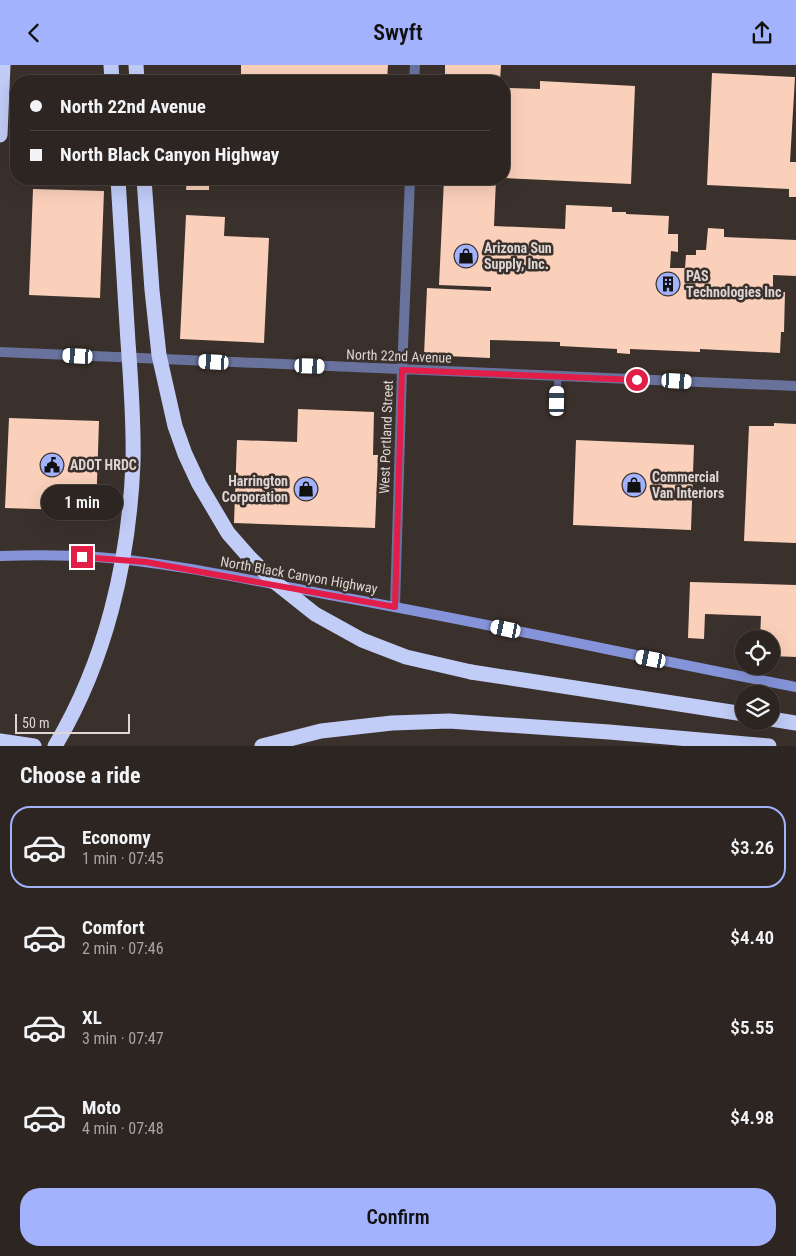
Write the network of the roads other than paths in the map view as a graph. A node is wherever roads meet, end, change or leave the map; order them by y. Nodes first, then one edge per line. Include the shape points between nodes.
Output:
1 (3, 65) edge
2 (0, 135) edge
3 (118, 185) edge
4 (144, 185) edge
5 (410, 185) edge
6 (0, 353) edge
7 (402, 370) junction
8 (558, 377) junction
9 (796, 386) edge
10 (557, 401) dead end
11 (0, 556) edge
12 (395, 607) junction
13 (796, 687) edge
14 (735, 713) edge
15 (780, 720) edge
16 (796, 723) edge
17 (0, 741) edge
18 (34, 746) edge
19 (55, 746) edge
20 (262, 746) edge
21 (769, 746) edge

1 - 2 highway
3 - 19 highway, bridge via 133,463 125,541 113,604 99,649 81,696
4 - 14 highway, bridge via 159,355 173,417 192,469 228,533 263,571 315,614 362,640 406,657 471,672
5 - 7 street, West Portland Street
6 - 7 street, North 22nd Avenue
7 - 8 street, North 22nd Avenue
7 - 12 street, West Portland Street
8 - 9 street, North 22nd Avenue
8 - 10 lane
11 - 12 main road, North Black Canyon Highway via 50,555 146,562
12 - 13 main road, North Black Canyon Highway
15 - 16 highway
17 - 18 highway
20 - 21 highway via 321,731 448,721

